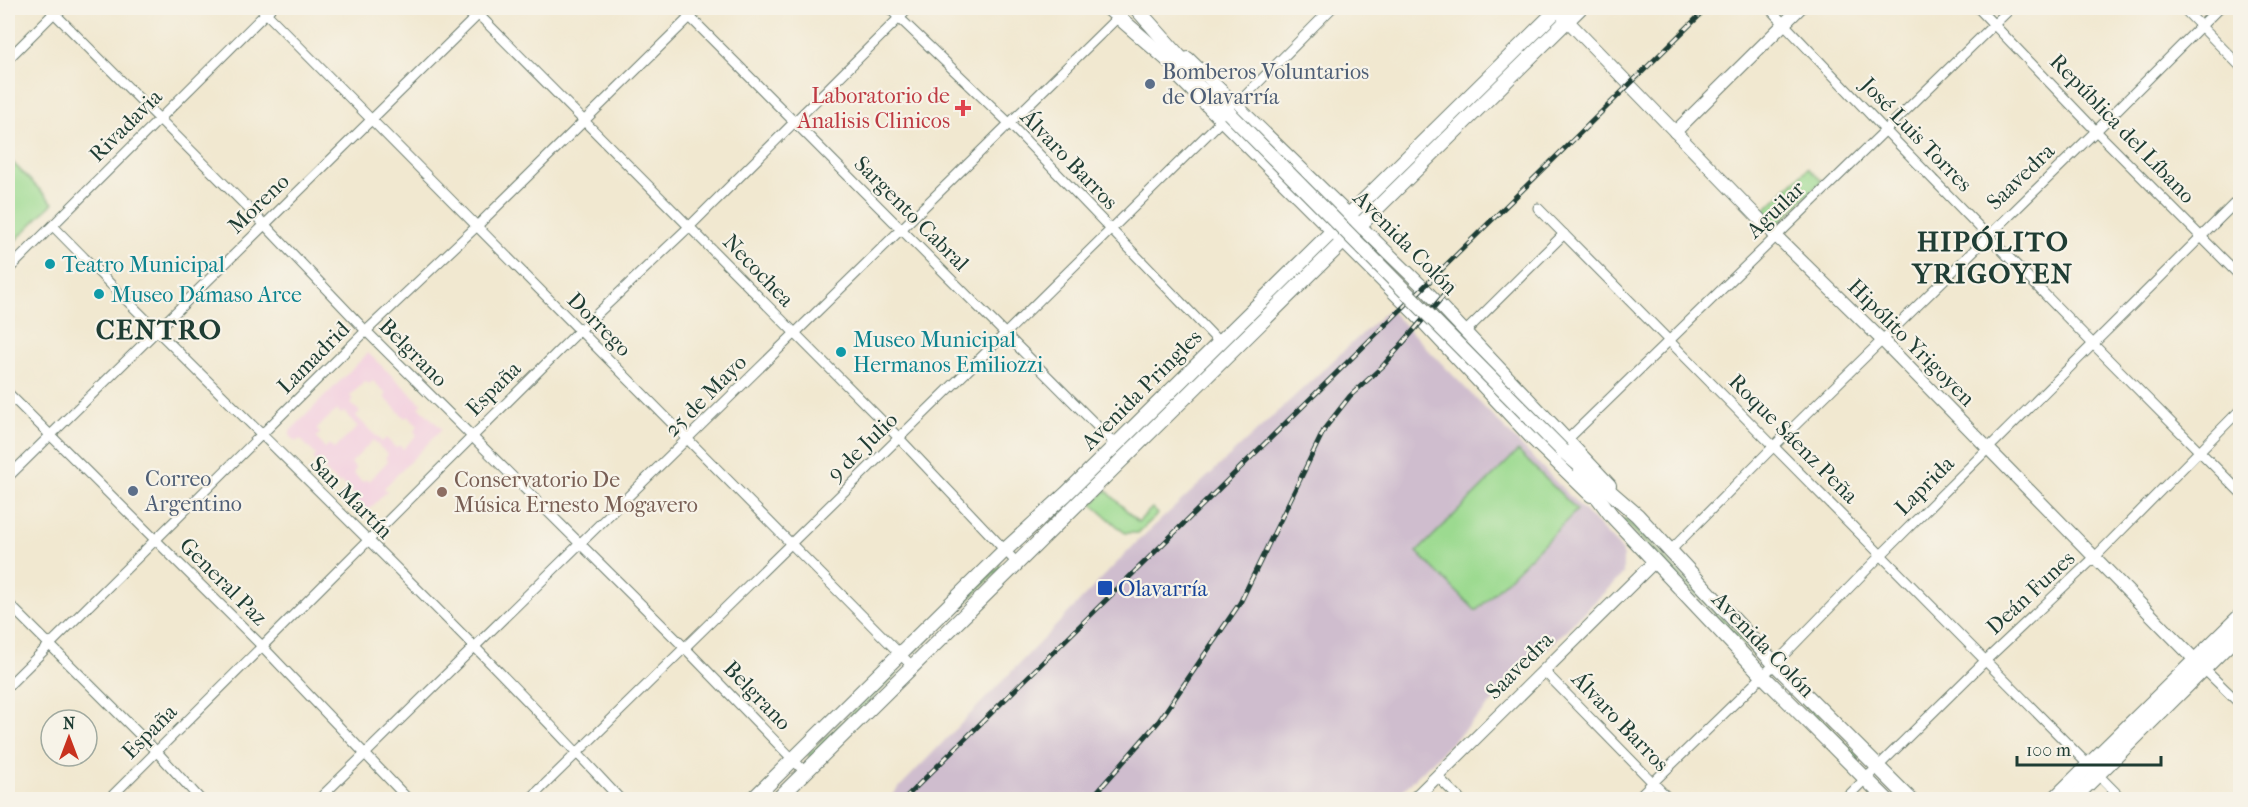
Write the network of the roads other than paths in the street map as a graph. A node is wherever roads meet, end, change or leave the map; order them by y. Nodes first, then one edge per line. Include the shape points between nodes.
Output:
1 (681, 8) edge
2 (699, 8) edge
3 (889, 8) edge
4 (909, 8) edge
5 (1136, 8) edge
6 (1332, 8) edge
7 (1557, 8) edge
8 (1580, 8) edge
9 (1769, 8) edge
10 (1800, 8) edge
11 (1978, 8) edge
12 (2011, 8) edge
13 (2183, 8) edge
14 (2219, 8) edge
15 (54, 9) edge
16 (266, 9) edge
17 (479, 10) edge
18 (1113, 12) edge
19 (690, 17) junction
20 (899, 17) junction
21 (1568, 20) junction
22 (1785, 23) junction
23 (1995, 24) junction
24 (2200, 25) junction
25 (8, 59) edge
26 (2241, 66) edge
27 (1229, 113) junction
28 (159, 117) junction
29 (371, 120) junction
30 (584, 120) junction
31 (796, 122) junction
32 (1009, 123) junction
33 (1884, 129) junction
34 (2096, 131) junction
35 (1675, 132) junction
36 (2241, 198) edge
37 (1538, 208) dead end
38 (1349, 214) junction
39 (264, 224) junction
40 (53, 225) junction
41 (1359, 225) junction
42 (690, 226) junction
43 (476, 227) junction
44 (1109, 229) junction
45 (901, 230) junction
46 (1332, 232) junction
47 (1564, 234) junction
48 (1776, 236) junction
49 (1989, 236) junction
50 (2201, 237) junction
51 (1343, 242) junction
52 (8, 270) edge
53 (2241, 276) edge
54 (155, 330) junction
55 (366, 331) junction
56 (579, 331) junction
57 (1465, 332) junction
58 (794, 333) junction
59 (1005, 334) junction
60 (1669, 339) junction
61 (1883, 341) junction
62 (1219, 342) junction
63 (2094, 345) junction
64 (8, 393) edge
65 (2241, 410) edge
66 (261, 435) junction
67 (49, 437) junction
68 (472, 437) junction
69 (898, 437) junction
70 (688, 439) junction
71 (1116, 445) junction
72 (1565, 445) junction
73 (1775, 445) junction
74 (1988, 449) junction
75 (2200, 451) junction
76 (8, 477) edge
77 (2241, 492) edge
78 (1612, 516) junction
79 (367, 540) junction
80 (156, 541) junction
81 (790, 544) junction
82 (580, 545) junction
83 (1005, 550) junction
84 (1670, 551) junction
85 (1882, 554) junction
86 (2094, 558) junction
87 (1655, 561) junction
88 (1016, 562) junction
89 (8, 603) edge
90 (2241, 616) edge
91 (2241, 633) edge
92 (50, 645) junction
93 (261, 645) junction
94 (473, 645) junction
95 (685, 648) junction
96 (900, 655) junction
97 (1985, 661) junction
98 (1775, 664) junction
99 (2200, 665) junction
100 (914, 667) junction
101 (1543, 670) junction
102 (1762, 675) junction
103 (8, 686) edge
104 (2241, 704) edge
105 (157, 752) junction
106 (577, 752) junction
107 (363, 754) junction
108 (793, 760) junction
109 (1878, 766) junction
110 (2093, 769) junction
111 (805, 772) junction
112 (1437, 776) junction
113 (1865, 778) junction
114 (1653, 782) junction
115 (108, 800) edge
116 (201, 800) edge
117 (318, 800) edge
118 (409, 800) edge
119 (530, 800) edge
120 (621, 800) edge
121 (752, 800) edge
122 (777, 800) edge
123 (1413, 800) edge
124 (1461, 800) edge
125 (1635, 800) edge
126 (1670, 800) edge
127 (1844, 800) edge
128 (1887, 800) edge
129 (1911, 800) edge
130 (2053, 800) edge
131 (2072, 800) edge
132 (2123, 800) edge

1 - 19 street, Sargento Cabral
2 - 19 street, Lamadrid
3 - 20 street, Álvaro Barros
4 - 20 street, España
5 - 27 main road, Avenida Colón
6 - 27 street, 9 de Julio
7 - 21 street, Hipólito Yrigoyen
7 - 38 main road, Avenida Pringles
8 - 21 main road, Avenida Pringles
9 - 22 street, José Luis Torres
10 - 22 street
11 - 23 street, República del Líbano
12 - 23 street, Aguilar
13 - 24 street
14 - 24 street, Saavedra
15 - 25 street
15 - 28 street, Belgrano
16 - 28 street, Rivadavia
16 - 29 street, Dorrego
17 - 29 street, Moreno
17 - 30 street, Necochea
18 - 27 main road, Avenida Colón
18 - 32 street, 25 de Mayo
19 - 30 street, Lamadrid
19 - 31 street, Sargento Cabral
20 - 31 street, España
20 - 32 street, Álvaro Barros
21 - 35 street, Hipólito Yrigoyen
21 - 41 main road, Avenida Pringles
22 - 33 street, José Luis Torres
22 - 35 street
23 - 33 street, Aguilar
23 - 34 street, República del Líbano
24 - 26 street
24 - 34 street, Saavedra
27 - 38 street, Avenida Colón
27 - 44 street, 9 de Julio
27 - 46 street, Avenida Colón
27 - 72 main road, Avenida Colón, bridge
28 - 39 street, Belgrano
28 - 40 street, Rivadavia
29 - 39 street, Moreno
29 - 43 street, Dorrego
30 - 42 street, Necochea
30 - 43 street, Lamadrid
31 - 42 street, España
31 - 45 street, Sargento Cabral
32 - 44 street, Álvaro Barros
32 - 45 street, 25 de Mayo
33 - 48 street, Aguilar
33 - 49 street, José Luis Torres
34 - 49 street, Saavedra
34 - 50 street, República del Líbano
35 - 48 street, Hipólito Yrigoyen
36 - 50 street, Laprida
37 - 47 street, Roque Sáenz Peña
38 - 41 street, Avenida Colón
38 - 46 main road, Avenida Pringles
39 - 54 street, Moreno
39 - 55 street, Belgrano
40 - 52 street, Rivadavia
40 - 54 street, San Martín
41 - 51 main road, Avenida Pringles
41 - 57 street, Avenida Colón
42 - 56 street, España
42 - 58 street, Necochea
43 - 55 street, Lamadrid
43 - 56 street, Dorrego
44 - 59 street, 9 de Julio
44 - 62 street, Álvaro Barros
45 - 58 street, 25 de Mayo
45 - 59 street, Sargento Cabral
46 - 51 street, Avenida Colón
46 - 62 main road, Avenida Pringles
47 - 57 street
47 - 60 street, Roque Sáenz Peña
48 - 60 street, Aguilar
48 - 61 street, Hipólito Yrigoyen
49 - 61 street, Saavedra
49 - 63 street, José Luis Torres
50 - 53 street, República del Líbano
50 - 63 street, Laprida
51 - 78 street, Avenida Colón via 1532,439
51 - 88 main road, Avenida Pringles
54 - 66 street, San Martín
54 - 67 street, Moreno
55 - 66 street, Lamadrid
55 - 68 street, Belgrano
56 - 68 street, España
56 - 70 street, Dorrego
57 - 72 street, Avenida Colón
58 - 69 street, Necochea
58 - 70 street, 25 de Mayo
59 - 69 street, 9 de Julio
59 - 71 street, Sargento Cabral
60 - 72 street, Aguilar
60 - 73 street, Roque Sáenz Peña
61 - 73 street, Saavedra
61 - 74 street, Hipólito Yrigoyen
62 - 71 main road, Avenida Pringles
63 - 74 street, Laprida
63 - 75 street, José Luis Torres
64 - 67 street, General Paz
65 - 75 street, Deán Funes
66 - 79 street, San Martín
66 - 80 street, Lamadrid
67 - 76 street, Moreno
67 - 80 street, General Paz
68 - 79 street, España
68 - 82 street, Belgrano
69 - 81 street, 9 de Julio
69 - 83 street, Necochea
70 - 81 street, Dorrego
70 - 82 street, 25 de Mayo
71 - 83 main road, Avenida Pringles
72 - 78 main road, Avenida Colón
72 - 84 main road, Avenida Colón
73 - 84 street, Saavedra
73 - 85 street, Roque Sáenz Peña
74 - 85 street, Laprida
74 - 86 street, Hipólito Yrigoyen
75 - 77 street, José Luis Torres
75 - 86 street, Deán Funes
78 - 87 main road, Avenida Colón
79 - 93 street, España
79 - 94 street, San Martín
80 - 92 street, Lamadrid
80 - 93 street, General Paz
81 - 95 street, 9 de Julio
81 - 96 street, Dorrego
82 - 94 street, 25 de Mayo
82 - 95 street, Belgrano
83 - 88 street, Necochea
83 - 96 main road, Avenida Pringles
84 - 98 main road, Avenida Colón
85 - 97 street, Roque Sáenz Peña
85 - 98 street, Laprida
86 - 97 street, Deán Funes
86 - 99 street, Hipólito Yrigoyen
87 - 101 street, Saavedra
87 - 102 main road, Avenida Colón
88 - 100 main road, Avenida Pringles
89 - 92 street
90 - 99 main road
91 - 99 main road
92 - 103 street, Lamadrid
92 - 105 street
93 - 105 street, España
93 - 107 street, General Paz
94 - 106 street, San Martín
94 - 107 street, 25 de Mayo
95 - 106 street, 9 de Julio
95 - 108 street, Belgrano
96 - 100 street, Dorrego
96 - 108 main road, Avenida Pringles
97 - 109 street, Deán Funes
97 - 110 street, Roque Sáenz Peña
98 - 102 street, Laprida
98 - 109 main road, Avenida Colón
99 - 104 street, Hipólito Yrigoyen
99 - 110 main road
100 - 111 main road, Avenida Pringles
101 - 112 street, Saavedra
101 - 114 street, Álvaro Barros
102 - 113 main road, Avenida Colón
102 - 114 street, Laprida
105 - 115 street, España
105 - 116 street
106 - 119 street, 9 de Julio
106 - 120 street, San Martín
107 - 117 street, 25 de Mayo
107 - 118 street, General Paz
108 - 111 street, Belgrano
108 - 121 main road, Avenida Pringles
109 - 113 street, Deán Funes
109 - 129 main road, Avenida Colón
110 - 130 main road
110 - 131 main road
110 - 132 street, Roque Sáenz Peña
111 - 122 main road, Avenida Pringles
112 - 123 street, Saavedra
112 - 124 street
113 - 127 street, Deán Funes
113 - 128 main road, Avenida Colón
114 - 125 street, Laprida
114 - 126 street, Álvaro Barros

